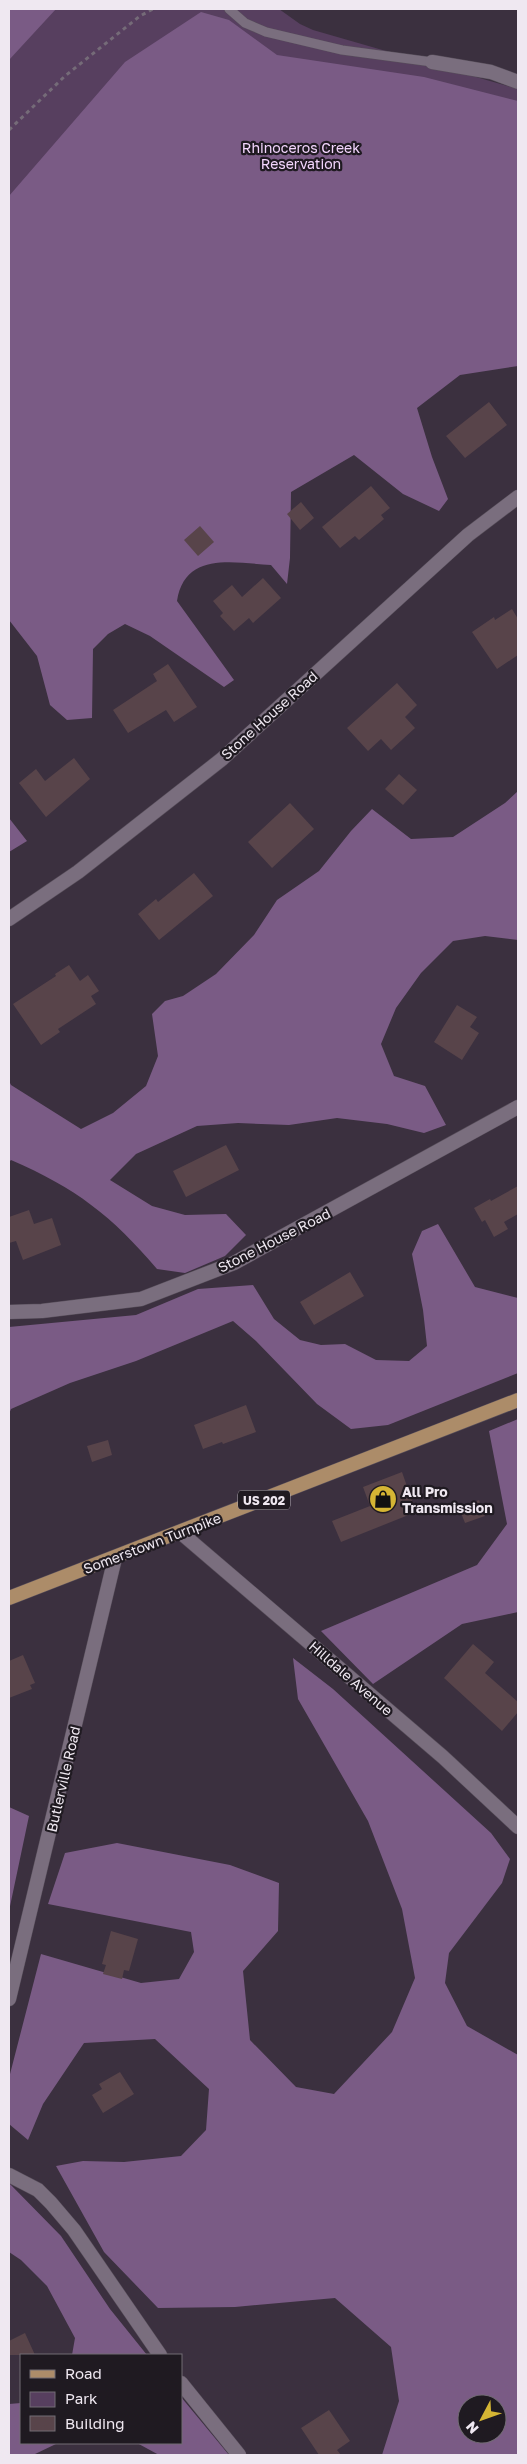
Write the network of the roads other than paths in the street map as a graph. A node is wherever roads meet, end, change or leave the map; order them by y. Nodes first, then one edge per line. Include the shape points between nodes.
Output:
1 (229, 9) edge
2 (432, 62) joint
3 (518, 82) edge
4 (518, 498) edge
5 (9, 919) edge
6 (518, 1107) edge
7 (9, 1312) edge
8 (518, 1400) edge
9 (180, 1532) junction
10 (115, 1558) junction
11 (9, 1598) edge
12 (518, 1827) edge
13 (9, 1999) edge
14 (9, 2175) edge
15 (159, 2354) edge
16 (182, 2384) edge
17 (239, 2455) edge

1 - 2 lane via 244,23 266,32 342,50
2 - 3 street via 491,72
4 - 5 street, Stone House Road via 468,535 222,759 78,872
6 - 7 street, Stone House Road via 234,1263 141,1299
8 - 9 main road, Somerstown Turnpike / US 202
9 - 10 main road, Somerstown Turnpike / US 202
9 - 12 street, Hilldale Avenue via 443,1757
10 - 11 main road, Somerstown Turnpike / US 202
10 - 13 street, Butlerville Road
14 - 15 street via 38,2190 74,2230
16 - 17 street

